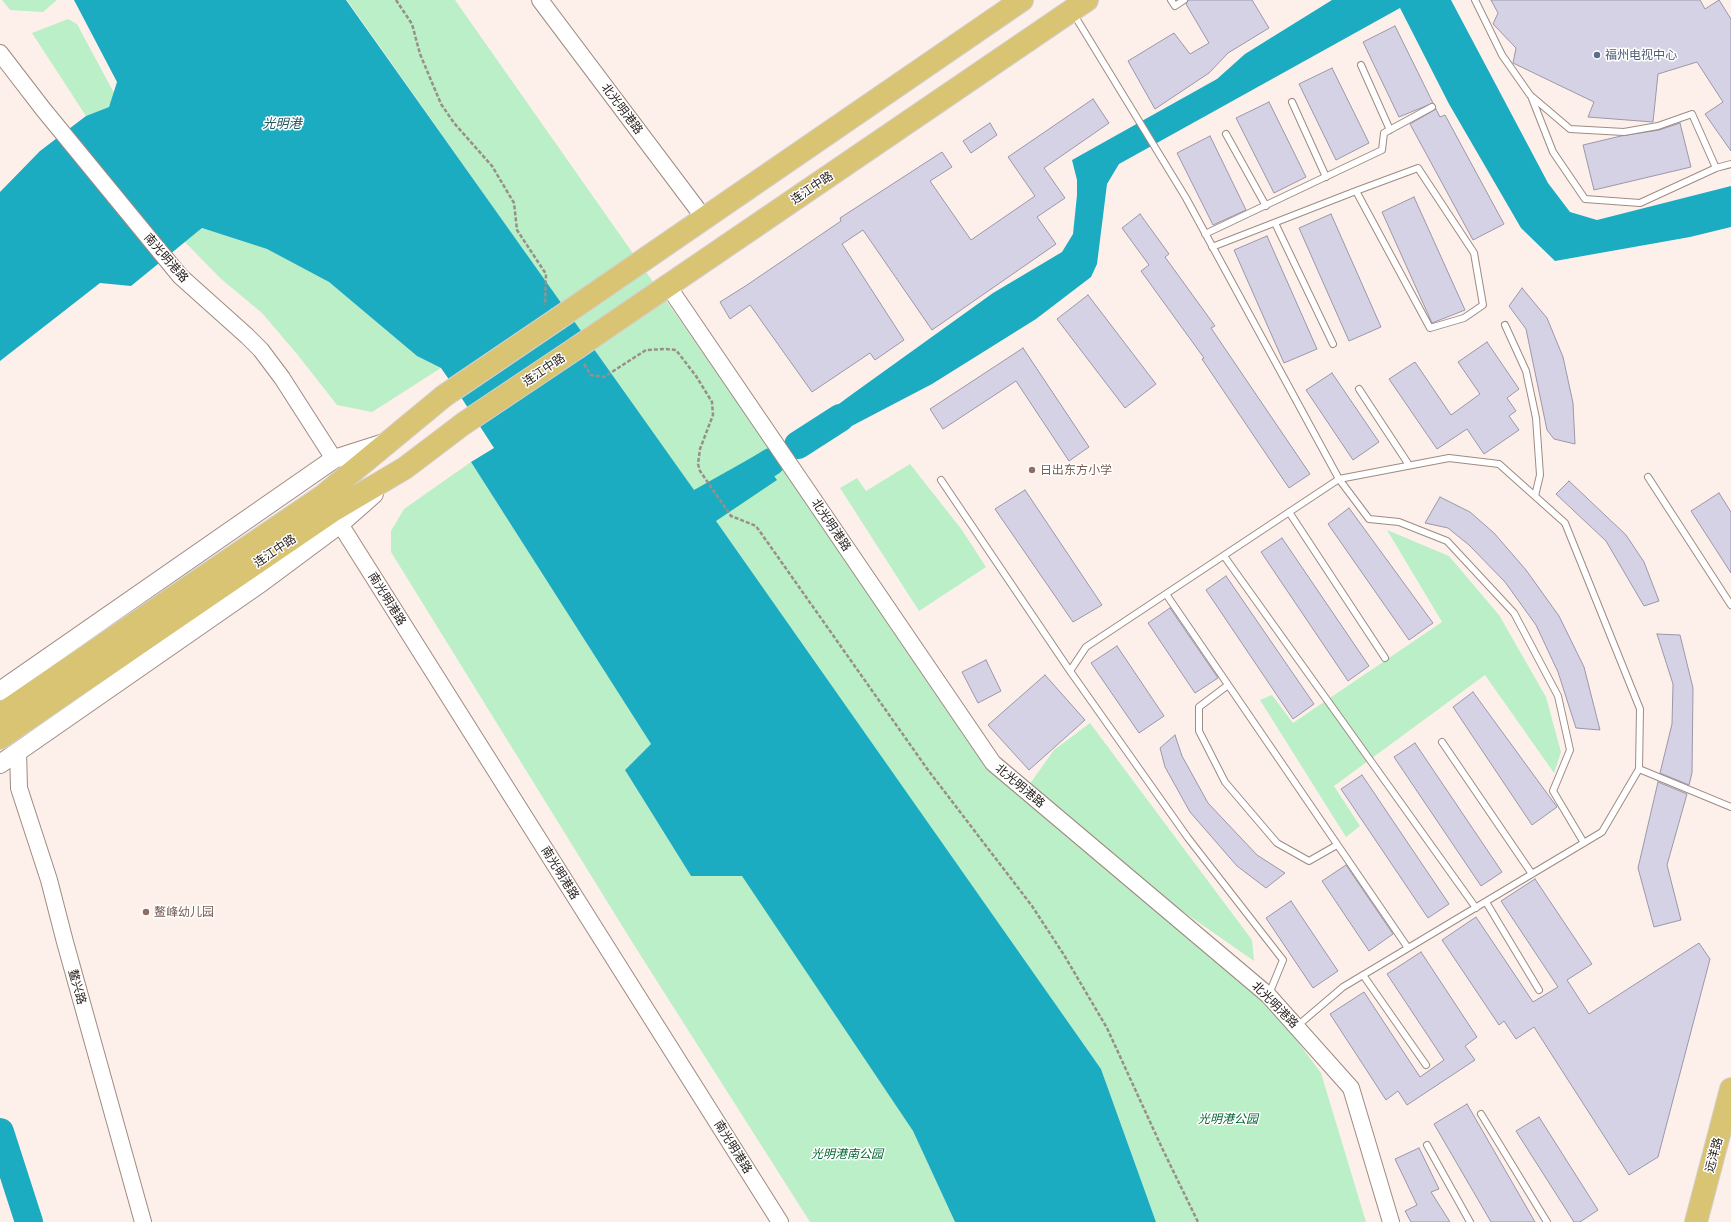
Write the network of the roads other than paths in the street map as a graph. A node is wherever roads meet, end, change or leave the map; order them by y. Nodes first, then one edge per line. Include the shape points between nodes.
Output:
1 (540, 0) edge
2 (1022, 0) edge
3 (1171, 0) edge
4 (1184, 0) edge
5 (1476, 0) edge
6 (1079, 5) edge
7 (0, 53) edge
8 (1361, 66) dead end
9 (1530, 95) junction
10 (1292, 102) dead end
11 (1432, 107) dead end
12 (1390, 130) junction
13 (1226, 134) dead end
14 (1731, 164) edge
15 (1716, 168) junction
16 (1326, 177) junction
17 (1356, 191) junction
18 (1266, 206) junction
19 (704, 218) junction
20 (1275, 223) junction
21 (1205, 234) junction
22 (1212, 247) junction
23 (668, 286) junction
24 (1505, 326) dead end
25 (1333, 344) dead end
26 (1359, 389) dead end
27 (388, 442) junction
28 (334, 459) junction
29 (1409, 465) junction
30 (1648, 477) dead end
31 (1339, 479) junction
32 (941, 480) dead end
33 (1535, 496) junction
34 (333, 510) junction
35 (1289, 512) junction
36 (1224, 556) junction
37 (1166, 594) junction
38 (1731, 605) edge
39 (1385, 658) dead end
40 (1070, 671) junction
41 (1228, 685) junction
42 (0, 691) edge
43 (0, 716) edge
44 (0, 738) edge
45 (1442, 742) dead end
46 (18, 751) junction
47 (0, 764) edge
48 (1639, 769) junction
49 (1731, 807) edge
50 (1584, 843) junction
51 (1337, 845) junction
52 (1532, 874) junction
53 (1486, 902) junction
54 (1476, 908) junction
55 (1408, 948) junction
56 (1363, 975) junction
57 (1539, 990) dead end
58 (1268, 995) junction
59 (1296, 1027) junction
60 (1426, 1066) dead end
61 (1731, 1089) edge
62 (1481, 1114) dead end
63 (1427, 1145) dead end
64 (143, 1222) edge
65 (780, 1222) edge
66 (1391, 1222) edge
67 (1470, 1222) edge
68 (1547, 1222) edge
69 (1696, 1222) edge

1 - 19 street, 北光明港路
2 - 19 highway, 连江中路
3 - 4 lane via 1175,6
5 - 9 lane via 1502,55
6 - 21 lane via 1135,113
6 - 23 highway, 连江中路
7 - 28 street, 南光明港路 via 165,259 196,292 261,350
8 - 12 lane
9 - 15 lane via 1570,129 1624,132 1658,126 1692,114
9 - 15 lane via 1553,152 1585,199 1640,203
10 - 16 lane
11 - 12 lane
12 - 16 lane via 1384,133 1382,150
13 - 18 lane
14 - 15 lane
16 - 18 lane
17 - 17 lane via 1418,168 1474,253 1483,305 1464,318 1430,328
17 - 20 lane
18 - 21 lane
19 - 27 highway, 连江中路, bridge via 553,314 444,396
20 - 22 lane
20 - 25 lane
21 - 22 lane
22 - 31 lane
23 - 34 highway, 连江中路, bridge via 580,354 463,424 404,468
23 - 58 street, 北光明港路 via 993,763
24 - 33 lane via 1526,371 1536,418 1540,475
26 - 29 lane
27 - 28 main road
27 - 34 highway, 连江中路
28 - 42 main road
29 - 31 lane
29 - 33 lane via 1448,458 1499,464
30 - 38 lane
31 - 35 lane
31 - 50 lane via 1368,519 1399,522 1447,541 1514,613 1558,696 1570,750 1553,791
32 - 40 lane
33 - 48 lane via 1565,524 1640,709
34 - 43 highway, 连江中路
34 - 44 highway, 连江中路
34 - 46 main road via 262,582
34 - 65 street, 南光明港路
35 - 36 lane
35 - 39 lane
36 - 37 lane
36 - 54 lane
37 - 40 lane via 1086,648
37 - 41 lane
40 - 58 lane via 1188,838 1283,960
41 - 51 lane
41 - 51 lane via 1199,707 1199,731 1225,782 1278,843 1309,861
45 - 52 lane
46 - 47 main road
46 - 64 street, 鳌兴路 via 19,788 49,880
48 - 49 lane
48 - 50 lane via 1602,832
50 - 52 lane
51 - 55 lane
52 - 53 lane
53 - 54 lane
53 - 57 lane
54 - 55 lane
55 - 56 lane
56 - 59 lane via 1343,987
56 - 60 lane
58 - 59 street, 北光明港路
59 - 66 street, 北光明港路 via 1351,1088
61 - 69 highway, 远洋路
62 - 68 lane
63 - 67 lane

